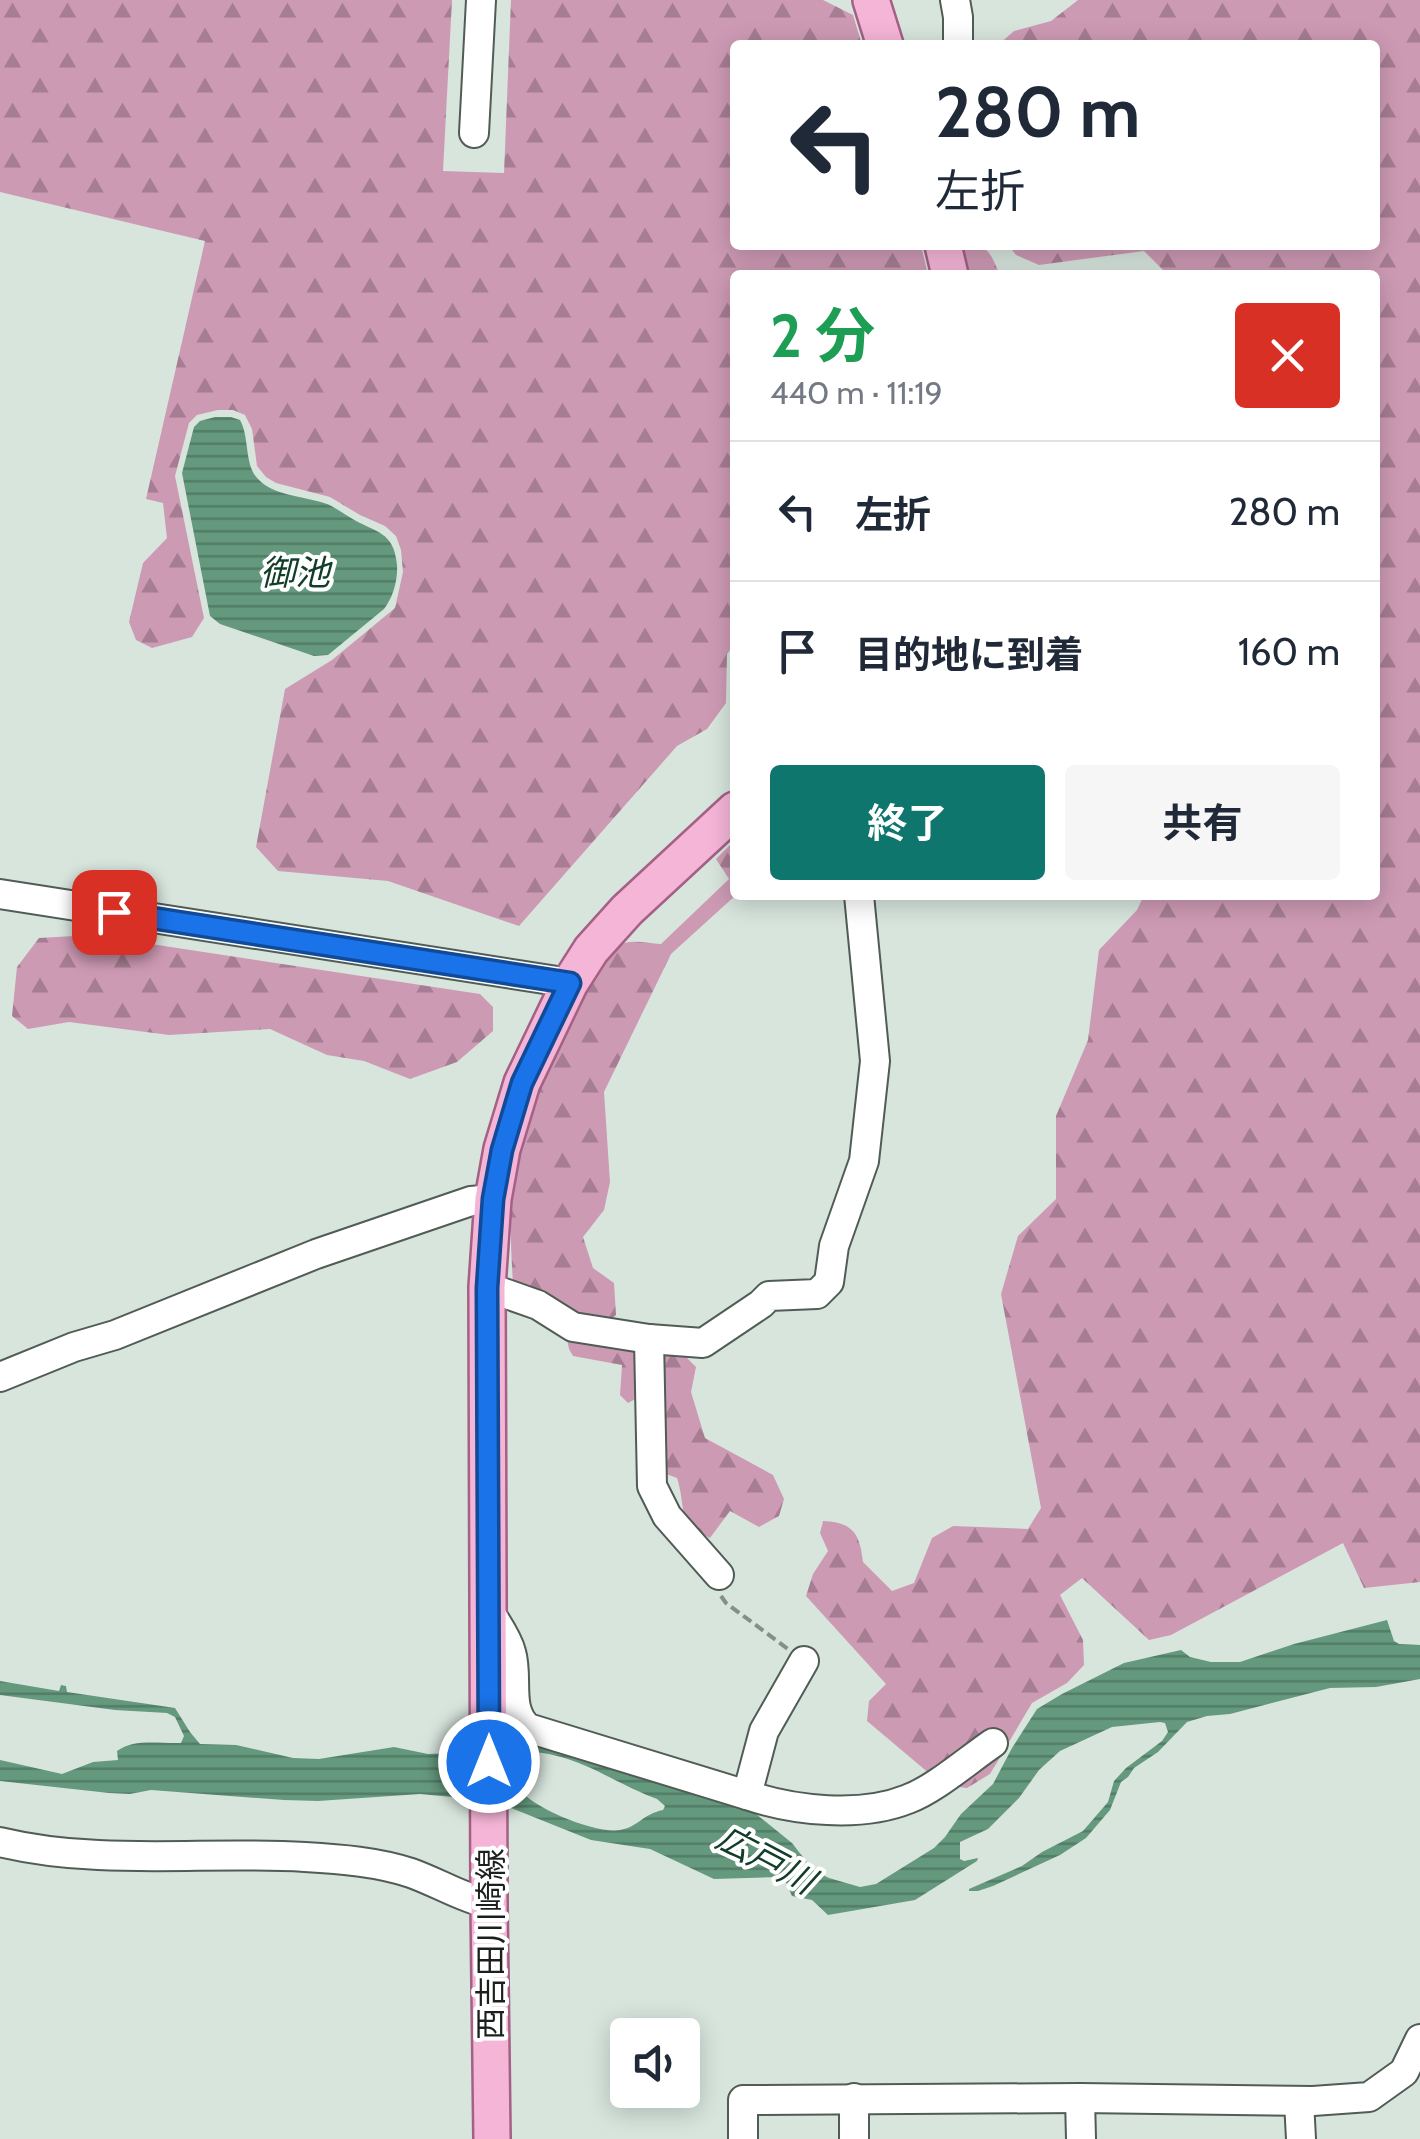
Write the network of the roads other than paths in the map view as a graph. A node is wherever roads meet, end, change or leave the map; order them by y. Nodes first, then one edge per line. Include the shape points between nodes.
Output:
1 (481, 0) edge
2 (872, 0) edge
3 (955, 0) edge
4 (884, 40) edge
5 (958, 40) edge
6 (474, 133) dead end
7 (730, 815) edge
8 (0, 894) edge
9 (859, 900) edge
10 (570, 983) junction
11 (493, 1199) junction
12 (487, 1288) junction
13 (649, 1339) junction
14 (0, 1378) edge
15 (719, 1574) road end
16 (488, 1609) junction
17 (804, 1661) road end
18 (993, 1743) dead end
19 (747, 1794) junction
20 (0, 1842) edge
21 (489, 1890) junction
22 (1420, 2039) edge
23 (854, 2098) junction
24 (1080, 2098) junction
25 (1299, 2101) junction
26 (492, 2139) edge
27 (743, 2139) edge
28 (854, 2139) edge
29 (1081, 2139) edge
30 (1300, 2139) edge

1 - 6 street
2 - 4 main road
3 - 5 street
7 - 10 main road, 西吉田川崎線 via 627,910
8 - 10 street
9 - 13 street via 875,1061 864,1161 834,1246 829,1282 817,1294 769,1296 703,1344
10 - 11 main road, 西吉田川崎線 via 522,1083
11 - 12 main road, 西吉田川崎線
11 - 14 street via 471,1200 316,1254
12 - 13 street via 538,1305 572,1328
12 - 16 main road, 西吉田川崎線
13 - 15 street via 652,1486 668,1516
16 - 19 street via 510,1646 517,1715 528,1728
16 - 21 main road, 西吉田川崎線
17 - 19 street via 764,1731
18 - 19 street via 896,1803 804,1809
20 - 21 street via 69,1853 304,1857 406,1871 466,1899
21 - 26 main road, 西吉田川崎線
22 - 25 street via 1404,2072 1369,2097
23 - 24 street
23 - 27 street via 743,2100
23 - 28 street
24 - 25 street
24 - 29 street
25 - 30 street

